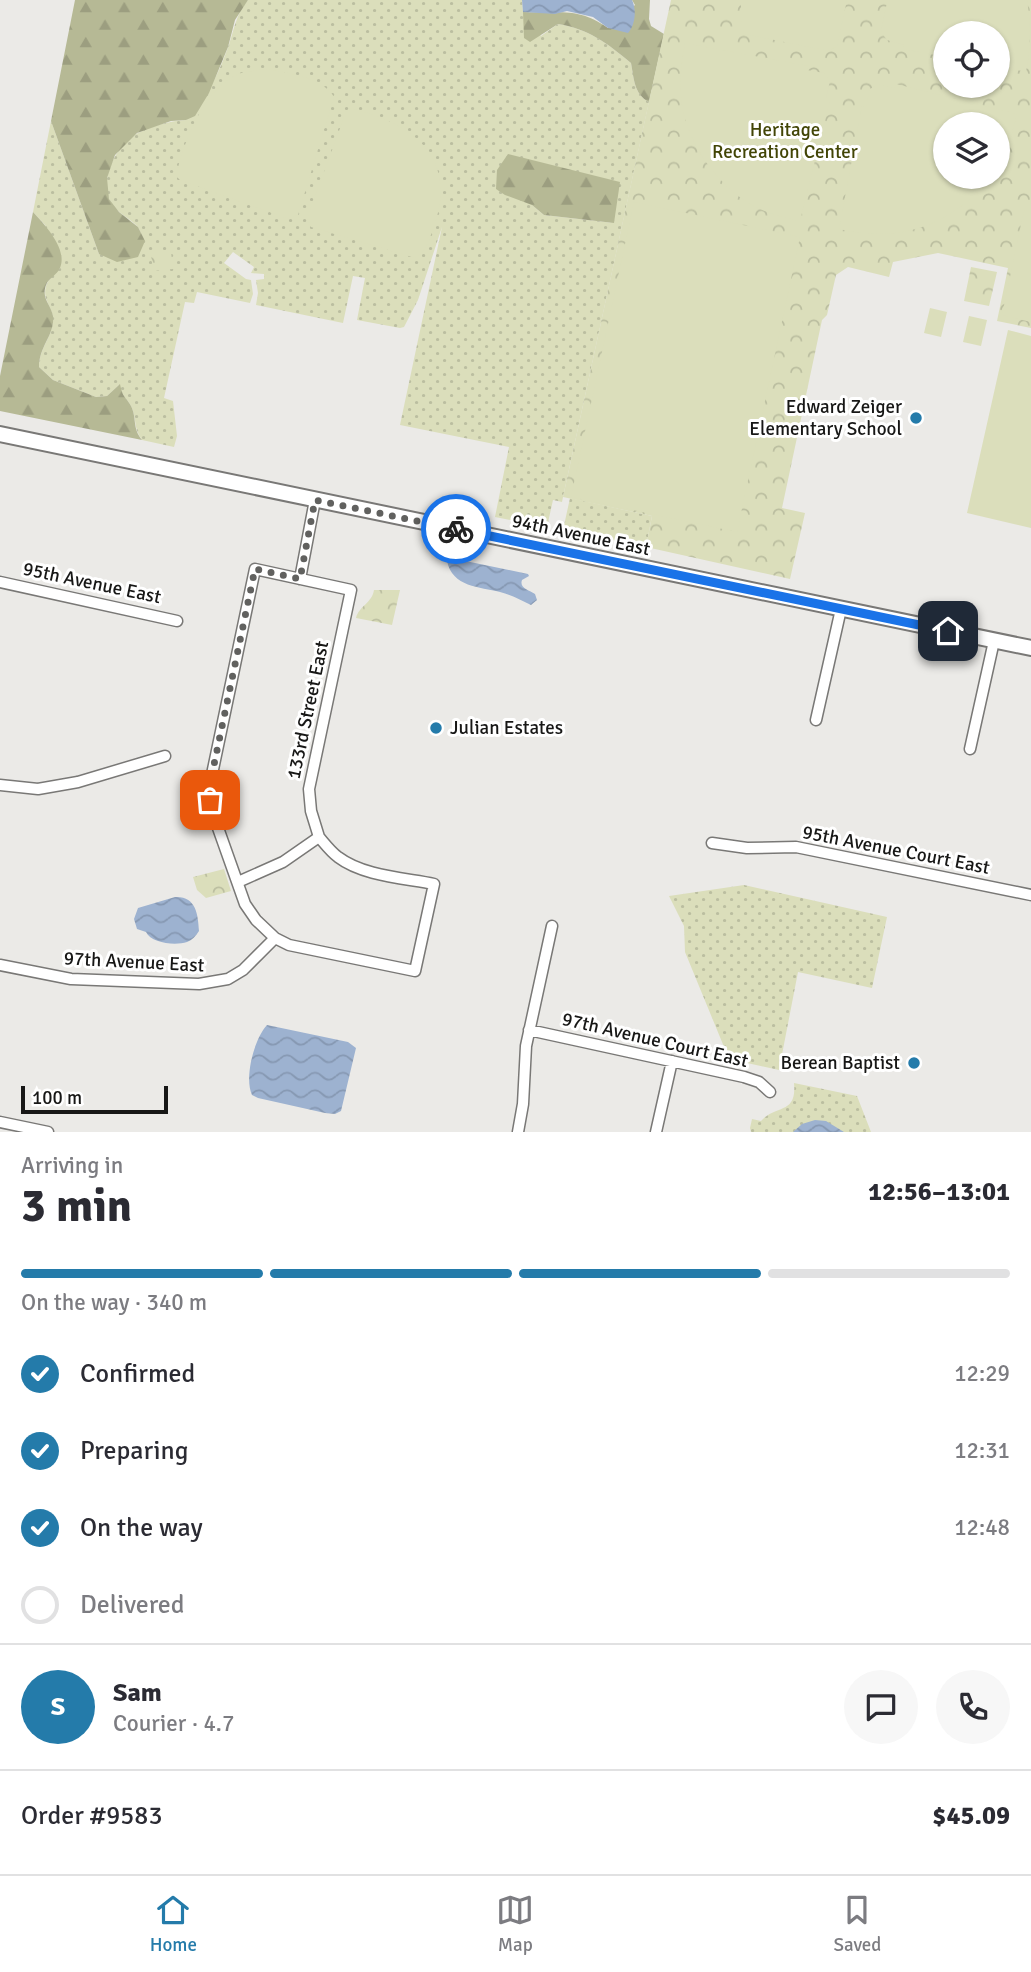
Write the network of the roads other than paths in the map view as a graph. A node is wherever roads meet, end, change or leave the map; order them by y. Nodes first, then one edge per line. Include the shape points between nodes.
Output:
1 (0, 434) edge
2 (315, 500) junction
3 (300, 579) junction
4 (0, 582) edge
5 (841, 609) junction
6 (177, 621) dead end
7 (995, 640) junction
8 (1031, 648) edge
9 (816, 720) dead end
10 (970, 749) dead end
11 (165, 756) dead end
12 (0, 785) edge
13 (320, 837) junction
14 (712, 843) dead end
15 (238, 882) junction
16 (1031, 895) edge
17 (552, 926) dead end
18 (275, 938) junction
19 (0, 965) edge
20 (529, 1030) junction
21 (672, 1061) junction
22 (770, 1092) dead end
23 (0, 1122) edge
24 (48, 1132) edge
25 (518, 1132) edge
26 (656, 1132) edge

1 - 2 main road, 94th Avenue East
2 - 3 street
2 - 5 main road, 94th Avenue East
3 - 13 street, 133rd Street East via 351,590 309,789
3 - 15 street via 255,569 210,789 212,811
4 - 6 street, 95th Avenue East
5 - 7 main road, 94th Avenue East
5 - 9 street
7 - 8 main road, 94th Avenue East
7 - 10 street
11 - 12 street via 78,782 38,789
13 - 15 street via 283,862
13 - 18 street via 351,864 434,884 415,971 289,945
14 - 16 street, 95th Avenue Court East via 796,847
15 - 18 street via 249,912
17 - 20 street
18 - 19 street, 97th Avenue East via 243,971 217,983 71,979
20 - 21 street, 97th Avenue Court East
20 - 25 street
21 - 22 street, 97th Avenue Court East via 744,1077
21 - 26 street
23 - 24 street

